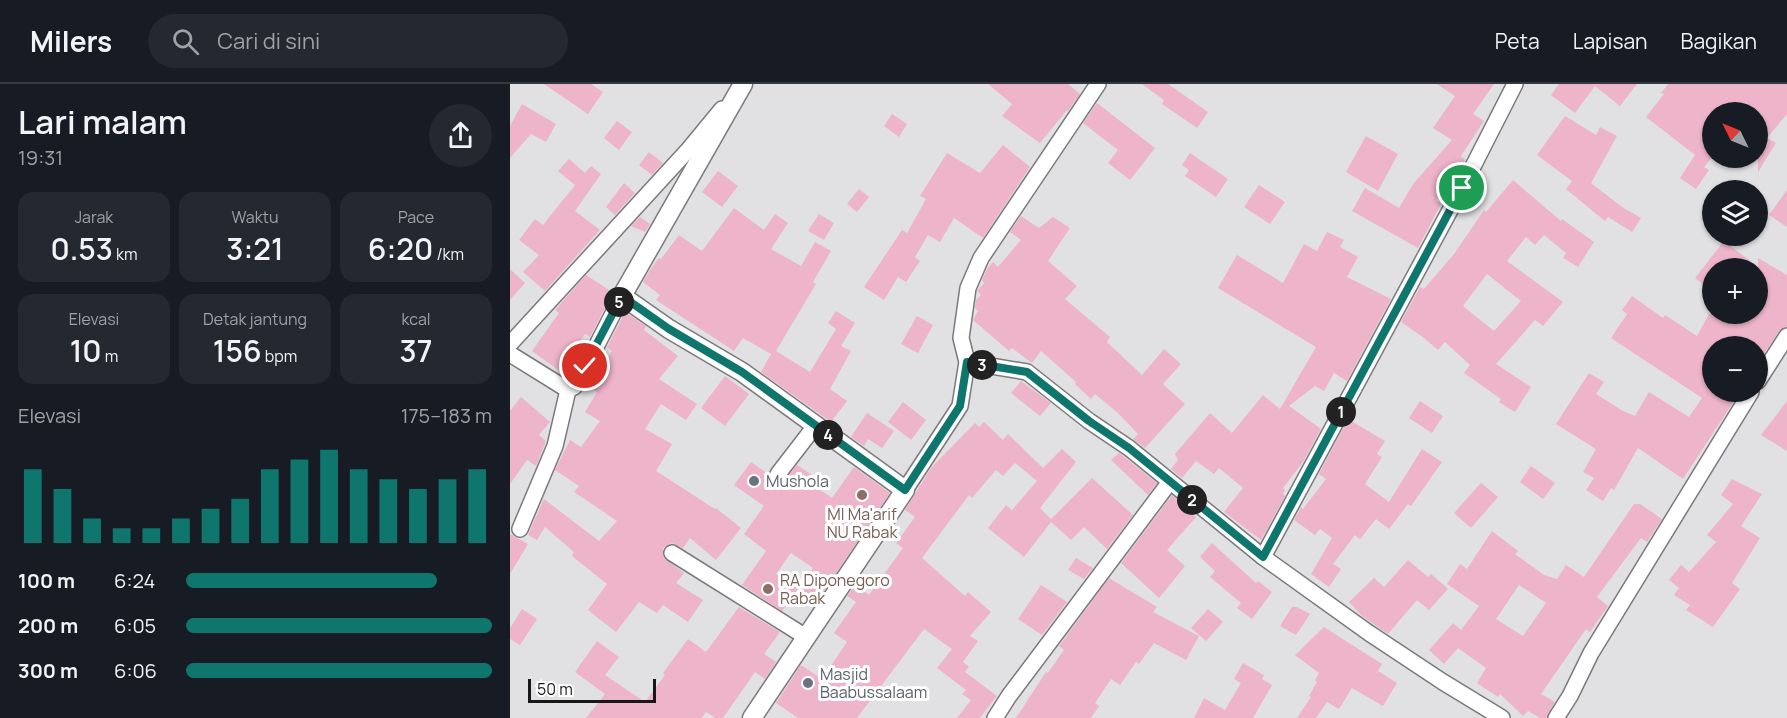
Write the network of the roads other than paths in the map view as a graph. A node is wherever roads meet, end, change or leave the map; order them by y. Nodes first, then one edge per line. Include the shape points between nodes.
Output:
1 (743, 84) edge
2 (1098, 84) edge
3 (1515, 84) edge
4 (622, 296) junction
5 (1787, 336) edge
6 (510, 344) edge
7 (510, 354) edge
8 (967, 362) junction
9 (1768, 365) edge
10 (568, 390) junction
11 (1745, 402) edge
12 (815, 426) junction
13 (778, 474) dead end
14 (1169, 483) junction
15 (905, 490) junction
16 (520, 529) dead end
17 (672, 553) dead end
18 (1263, 557) junction
19 (806, 637) junction
20 (752, 718) edge
21 (995, 718) edge
22 (1502, 718) edge
23 (1556, 718) edge

1 - 4 street
1 - 6 street via 689,149
2 - 8 street via 981,258 968,288 961,338
3 - 18 street
4 - 10 street via 580,378
4 - 12 street via 742,372
5 - 9 street
7 - 10 street
8 - 14 street via 1027,372
8 - 15 street via 960,406
10 - 16 street via 555,446
11 - 23 street via 1591,652
12 - 13 street
12 - 15 street
14 - 18 street
14 - 21 street
15 - 19 street
17 - 19 street
18 - 22 street via 1378,639
19 - 20 street

